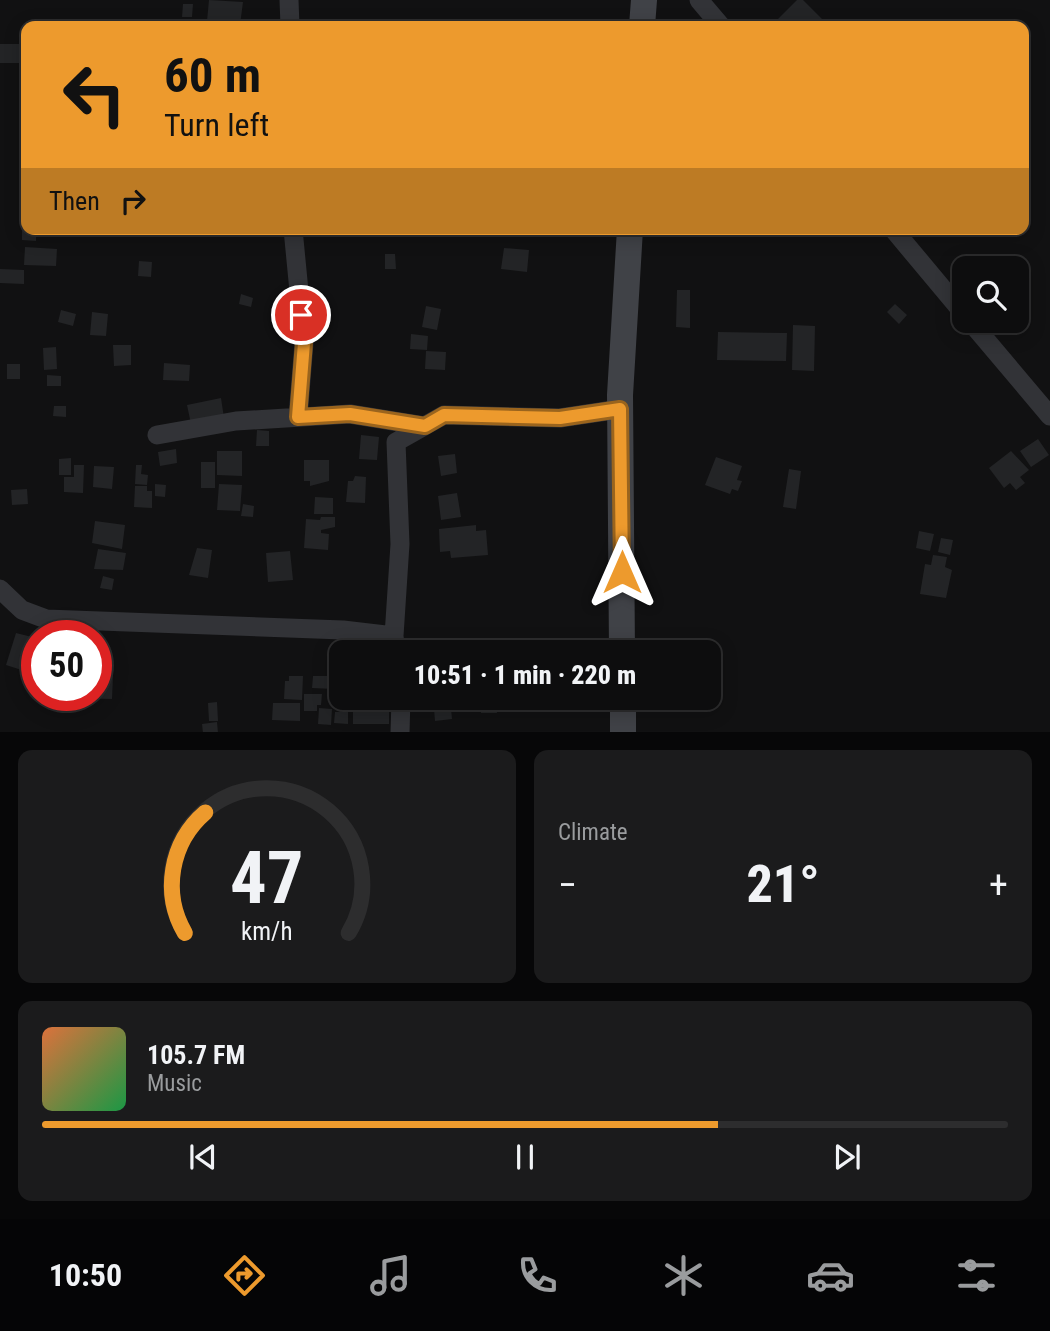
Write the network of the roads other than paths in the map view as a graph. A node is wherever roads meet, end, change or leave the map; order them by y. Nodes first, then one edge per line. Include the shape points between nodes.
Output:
1 (289, 0) edge
2 (644, 0) edge
3 (699, 0) edge
4 (290, 21) edge
5 (642, 21) edge
6 (717, 21) edge
7 (294, 235) edge
8 (630, 235) edge
9 (897, 235) edge
10 (952, 300) edge
11 (981, 333) edge
12 (620, 409) junction
13 (1050, 416) edge
14 (298, 417) junction
15 (425, 426) junction
16 (157, 435) dead end
17 (0, 589) edge
18 (380, 640) edge
19 (395, 640) edge
20 (622, 640) edge
21 (401, 710) edge
22 (623, 710) edge
23 (400, 732) edge
24 (623, 732) edge

1 - 4 street
2 - 5 main road
3 - 6 street
7 - 14 street via 304,343
8 - 12 main road
9 - 10 street
11 - 13 street
12 - 15 street via 560,418 444,415
12 - 20 main road
14 - 15 street via 350,414
14 - 16 street via 236,421
15 - 19 street via 396,442 400,544
17 - 18 street via 22,610 46,619 342,630
21 - 23 street
22 - 24 main road

